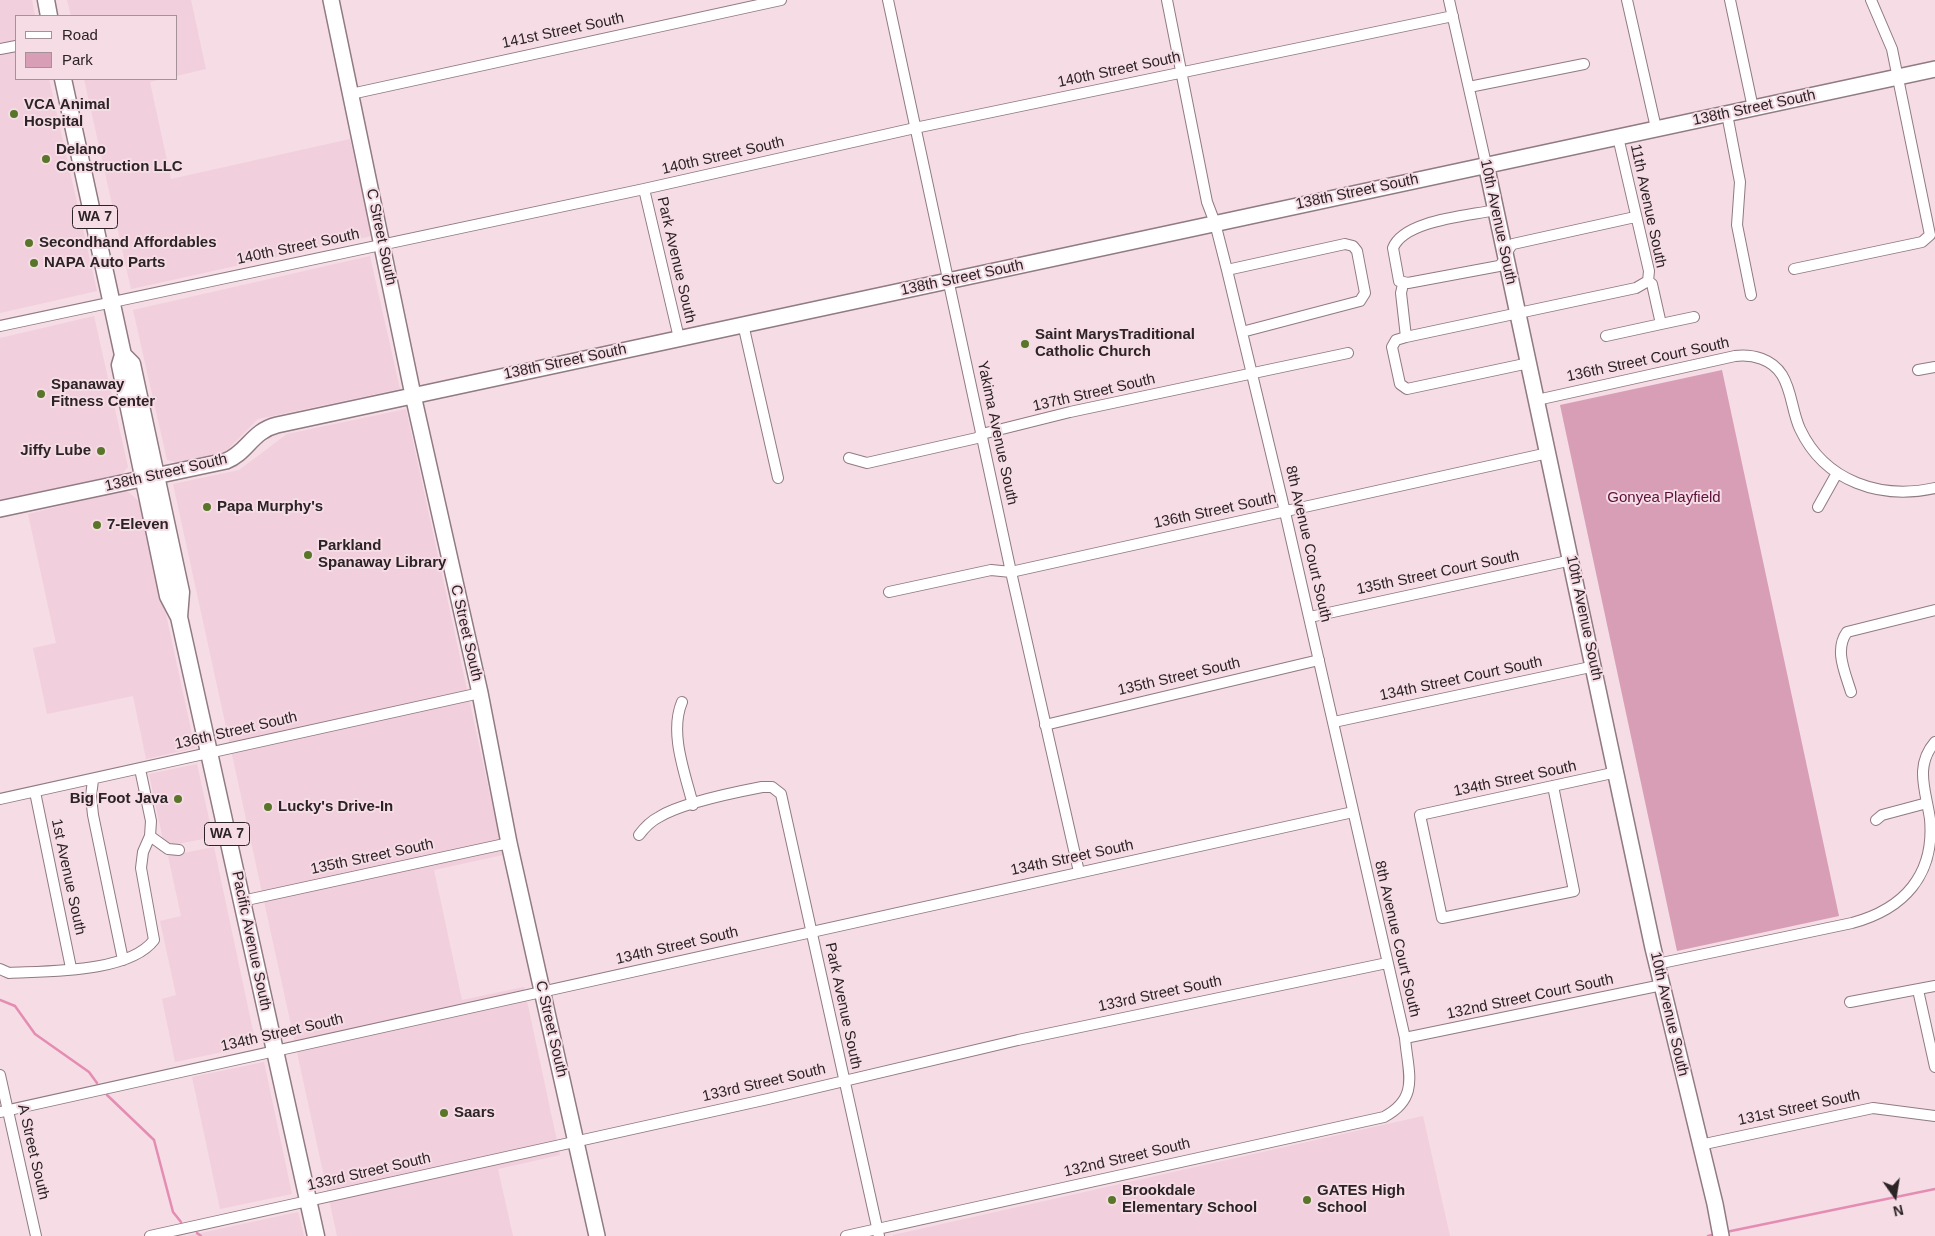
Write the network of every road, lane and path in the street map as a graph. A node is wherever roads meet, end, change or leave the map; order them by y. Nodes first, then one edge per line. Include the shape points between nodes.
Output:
1 (46, 0) edge
2 (331, 0) edge
3 (781, 0) edge
4 (888, 0) edge
5 (1167, 0) edge
6 (1449, 0) edge
7 (1627, 0) edge
8 (1730, 0) edge
9 (1870, 0) edge
10 (49, 15) edge
11 (1453, 16) junction
12 (15, 46) edge
13 (0, 49) edge
14 (1584, 64) dead end
15 (1935, 69) edge
16 (1182, 72) junction
17 (1899, 76) junction
18 (63, 80) edge
19 (1469, 87) junction
20 (351, 94) junction
21 (1753, 108) junction
22 (1727, 114) junction
23 (915, 128) junction
24 (1656, 128) junction
25 (1618, 137) junction
26 (1486, 164) junction
27 (644, 189) junction
28 (1495, 210) junction
29 (1635, 217) junction
30 (1215, 223) junction
31 (382, 244) junction
32 (1505, 256) junction
33 (1794, 269) dead end
34 (1227, 270) junction
35 (948, 280) junction
36 (1648, 281) junction
37 (1403, 284) junction
38 (1751, 295) dead end
39 (112, 302) junction
40 (1518, 313) junction
41 (1694, 317) dead end
42 (743, 324) junction
43 (1662, 324) junction
44 (0, 326) edge
45 (1242, 332) junction
46 (1606, 336) dead end
47 (679, 338) junction
48 (1401, 339) junction
49 (1348, 352) dead end
50 (1529, 363) junction
51 (1935, 367) edge
52 (1918, 370) dead end
53 (1252, 374) junction
54 (414, 395) junction
55 (1537, 400) junction
56 (982, 434) junction
57 (1548, 453) junction
58 (849, 458) dead end
59 (1841, 475) junction
60 (150, 477) junction
61 (778, 478) dead end
62 (1935, 488) edge
63 (1818, 507) dead end
64 (0, 510) edge
65 (1284, 511) junction
66 (1572, 560) junction
67 (1011, 572) junction
68 (889, 592) dead end
69 (1935, 610) edge
70 (1310, 617) junction
71 (1319, 660) junction
72 (1594, 666) junction
73 (1851, 692) dead end
74 (480, 693) junction
75 (682, 702) dead end
76 (1334, 722) junction
77 (1045, 725) junction
78 (1935, 742) edge
79 (208, 753) junction
80 (140, 769) junction
81 (1617, 772) junction
82 (93, 780) junction
83 (1553, 786) junction
84 (35, 792) junction
85 (0, 799) edge
86 (1927, 803) junction
87 (693, 804) junction
88 (1353, 812) junction
89 (1876, 820) dead end
90 (639, 835) dead end
91 (150, 836) junction
92 (509, 842) junction
93 (179, 850) dead end
94 (1933, 852) edge
95 (1079, 872) junction
96 (242, 901) junction
97 (812, 932) junction
98 (123, 960) junction
99 (1387, 963) junction
100 (1657, 964) junction
101 (71, 968) junction
102 (2, 970) edge
103 (1662, 985) junction
104 (1935, 986) edge
105 (1918, 990) junction
106 (543, 992) junction
107 (1850, 1002) dead end
108 (1405, 1038) junction
109 (275, 1050) junction
110 (1935, 1067) edge
111 (0, 1075) edge
112 (844, 1080) junction
113 (1406, 1096) joint
114 (4, 1111) edge
115 (1935, 1116) edge
116 (576, 1140) junction
117 (1700, 1144) junction
118 (308, 1201) junction
119 (1720, 1231) edge
120 (878, 1232) edge
121 (36, 1236) edge
122 (150, 1236) edge
123 (316, 1236) edge
124 (597, 1236) edge
125 (846, 1236) edge

1 - 10 main road
2 - 20 street, C Street South
3 - 20 street, 141st Street South
4 - 23 street, Yakima Avenue South
5 - 16 street, 8th Avenue Court South
6 - 11 street, 10th Avenue South
7 - 24 street
8 - 21 street
9 - 17 street via 1892,49
11 - 16 street, 140th Street South
11 - 19 street, 10th Avenue South
12 - 13 street
14 - 19 street
15 - 17 street, 138th Street South
16 - 23 street, 140th Street South
16 - 30 street, 8th Avenue Court South via 1207,202
17 - 21 street, 138th Street South
17 - 33 street via 1929,222 1928,238 1922,242
18 - 39 main road, Pacific Avenue South / WA 7
19 - 26 street, 10th Avenue South
20 - 31 street, C Street South
21 - 22 street, 138th Street South
22 - 24 street, 138th Street South
22 - 38 street via 1740,182 1736,225
23 - 27 street, 140th Street South
23 - 35 street, Yakima Avenue South
24 - 25 street, 138th Street South
25 - 26 street, 138th Street South
25 - 29 street, 11th Avenue South
26 - 28 street, 10th Avenue South
26 - 30 street, 138th Street South
27 - 31 street, 140th Street South
27 - 47 street, Park Avenue South
28 - 32 street, 10th Avenue South
28 - 37 street via 1418,226 1403,234 1392,248 1399,281
29 - 32 street via 1514,244
29 - 36 street, 11th Avenue South via 1649,271
30 - 34 street, 8th Avenue Court South
30 - 35 street, 138th Street South
31 - 39 street, 140th Street South
31 - 54 street, C Street South
32 - 37 street via 1498,266
32 - 40 street, 10th Avenue South
34 - 45 street, 8th Avenue Court South
34 - 45 street via 1345,244 1357,251 1365,293 1360,302
35 - 42 street, 138th Street South
35 - 56 street, Yakima Avenue South
36 - 40 street via 1636,288
36 - 43 street, 11th Avenue South via 1652,284
37 - 48 street
39 - 44 street, 140th Street South
39 - 60 main road, Pacific Avenue South / WA 7 via 124,355 120,366
40 - 48 street
40 - 50 street, 10th Avenue South
41 - 43 street
42 - 47 street, 138th Street South
42 - 61 street
43 - 46 street
45 - 53 street, 8th Avenue Court South
47 - 54 street, 138th Street South
48 - 50 street via 1393,343 1393,355 1400,384 1408,389
49 - 53 street, 137th Street South
50 - 55 street, 10th Avenue South
51 - 52 street
53 - 56 street, 137th Street South
53 - 65 street, 8th Avenue Court South
54 - 60 street, 138th Street South via 270,426 230,460
54 - 74 street, C Street South
55 - 57 street, 10th Avenue South
55 - 59 street, 136th Street Court South via 1745,355 1765,360 1778,369 1786,382 1798,424 1808,444
56 - 58 street, 137th Street South via 977,438 867,463
56 - 67 street, Yakima Avenue South
57 - 65 street, 136th Street South
57 - 66 street, 10th Avenue South
59 - 62 street via 1887,492
59 - 63 street
60 - 64 street, 138th Street South
60 - 79 main road, Pacific Avenue South / WA 7 via 181,592 179,617
65 - 67 street, 136th Street South
65 - 70 street, 8th Avenue Court South
66 - 70 street, 135th Street Court South
66 - 72 street, 10th Avenue South
67 - 68 street, 136th Street South via 991,570
67 - 77 street, Yakima Avenue South
69 - 73 street via 1847,632 1840,652
70 - 71 street, 8th Avenue Court South
71 - 76 street, 8th Avenue Court South
71 - 77 street, 135th Street South
72 - 76 street, 134th Street Court South
72 - 81 street, 10th Avenue South
74 - 79 street, 136th Street South
74 - 92 street, C Street South
75 - 87 street via 677,730
76 - 88 street, 8th Avenue Court South
77 - 95 street, Yakima Avenue South
78 - 86 street via 1923,766 1922,784
79 - 80 street, 136th Street South
79 - 96 main road, Pacific Avenue South / WA 7
80 - 82 street, 136th Street South
80 - 91 street via 152,821
81 - 83 street, 134th Street South
81 - 100 street, 10th Avenue South
82 - 84 street, 136th Street South
82 - 98 street via 93,815
83 - 83 street, 134th Street South via 1420,815 1442,918 1574,891
84 - 85 street, 136th Street South
84 - 101 street, 1st Avenue South
86 - 89 street via 1882,815
86 - 94 street
87 - 90 street via 660,816 645,826
87 - 97 street, Park Avenue South via 757,788 778,790 784,801
88 - 95 street, 134th Street South
88 - 99 street, 8th Avenue Court South
91 - 93 street via 168,850
91 - 98 street via 141,868 154,940 144,952
92 - 96 street, 135th Street South
92 - 106 street, C Street South
94 - 100 street via 1917,882 1897,904 1879,915
95 - 97 street, 134th Street South
96 - 109 main road, Pacific Avenue South / WA 7
97 - 106 street, 134th Street South
97 - 112 street, Park Avenue South
98 - 101 street via 94,968
99 - 108 street, 8th Avenue Court South
99 - 112 street, 133rd Street South via 1109,1020
100 - 103 street, 10th Avenue South
101 - 102 street via 14,973
103 - 108 street, 132nd Street Court South
103 - 117 street, 10th Avenue South
104 - 105 street
105 - 107 street
105 - 110 street
106 - 109 street, 134th Street South
106 - 116 street, C Street South
108 - 113 street, 8th Avenue Court South via 1409,1081
109 - 114 street, 134th Street South
109 - 118 main road, Pacific Avenue South / WA 7
111 - 114 street, A Street South
112 - 116 street, 133rd Street South
112 - 120 street, Park Avenue South
113 - 120 street, 132nd Street South via 1401,1106 1384,1117
114 - 121 street, A Street South
115 - 117 street, 131st Street South via 1886,1109 1855,1110
116 - 118 street, 133rd Street South
116 - 124 street, C Street South
117 - 119 street, 10th Avenue South
118 - 122 street, 133rd Street South
118 - 123 main road, Pacific Avenue South / WA 7
120 - 125 street, 132nd Street South

